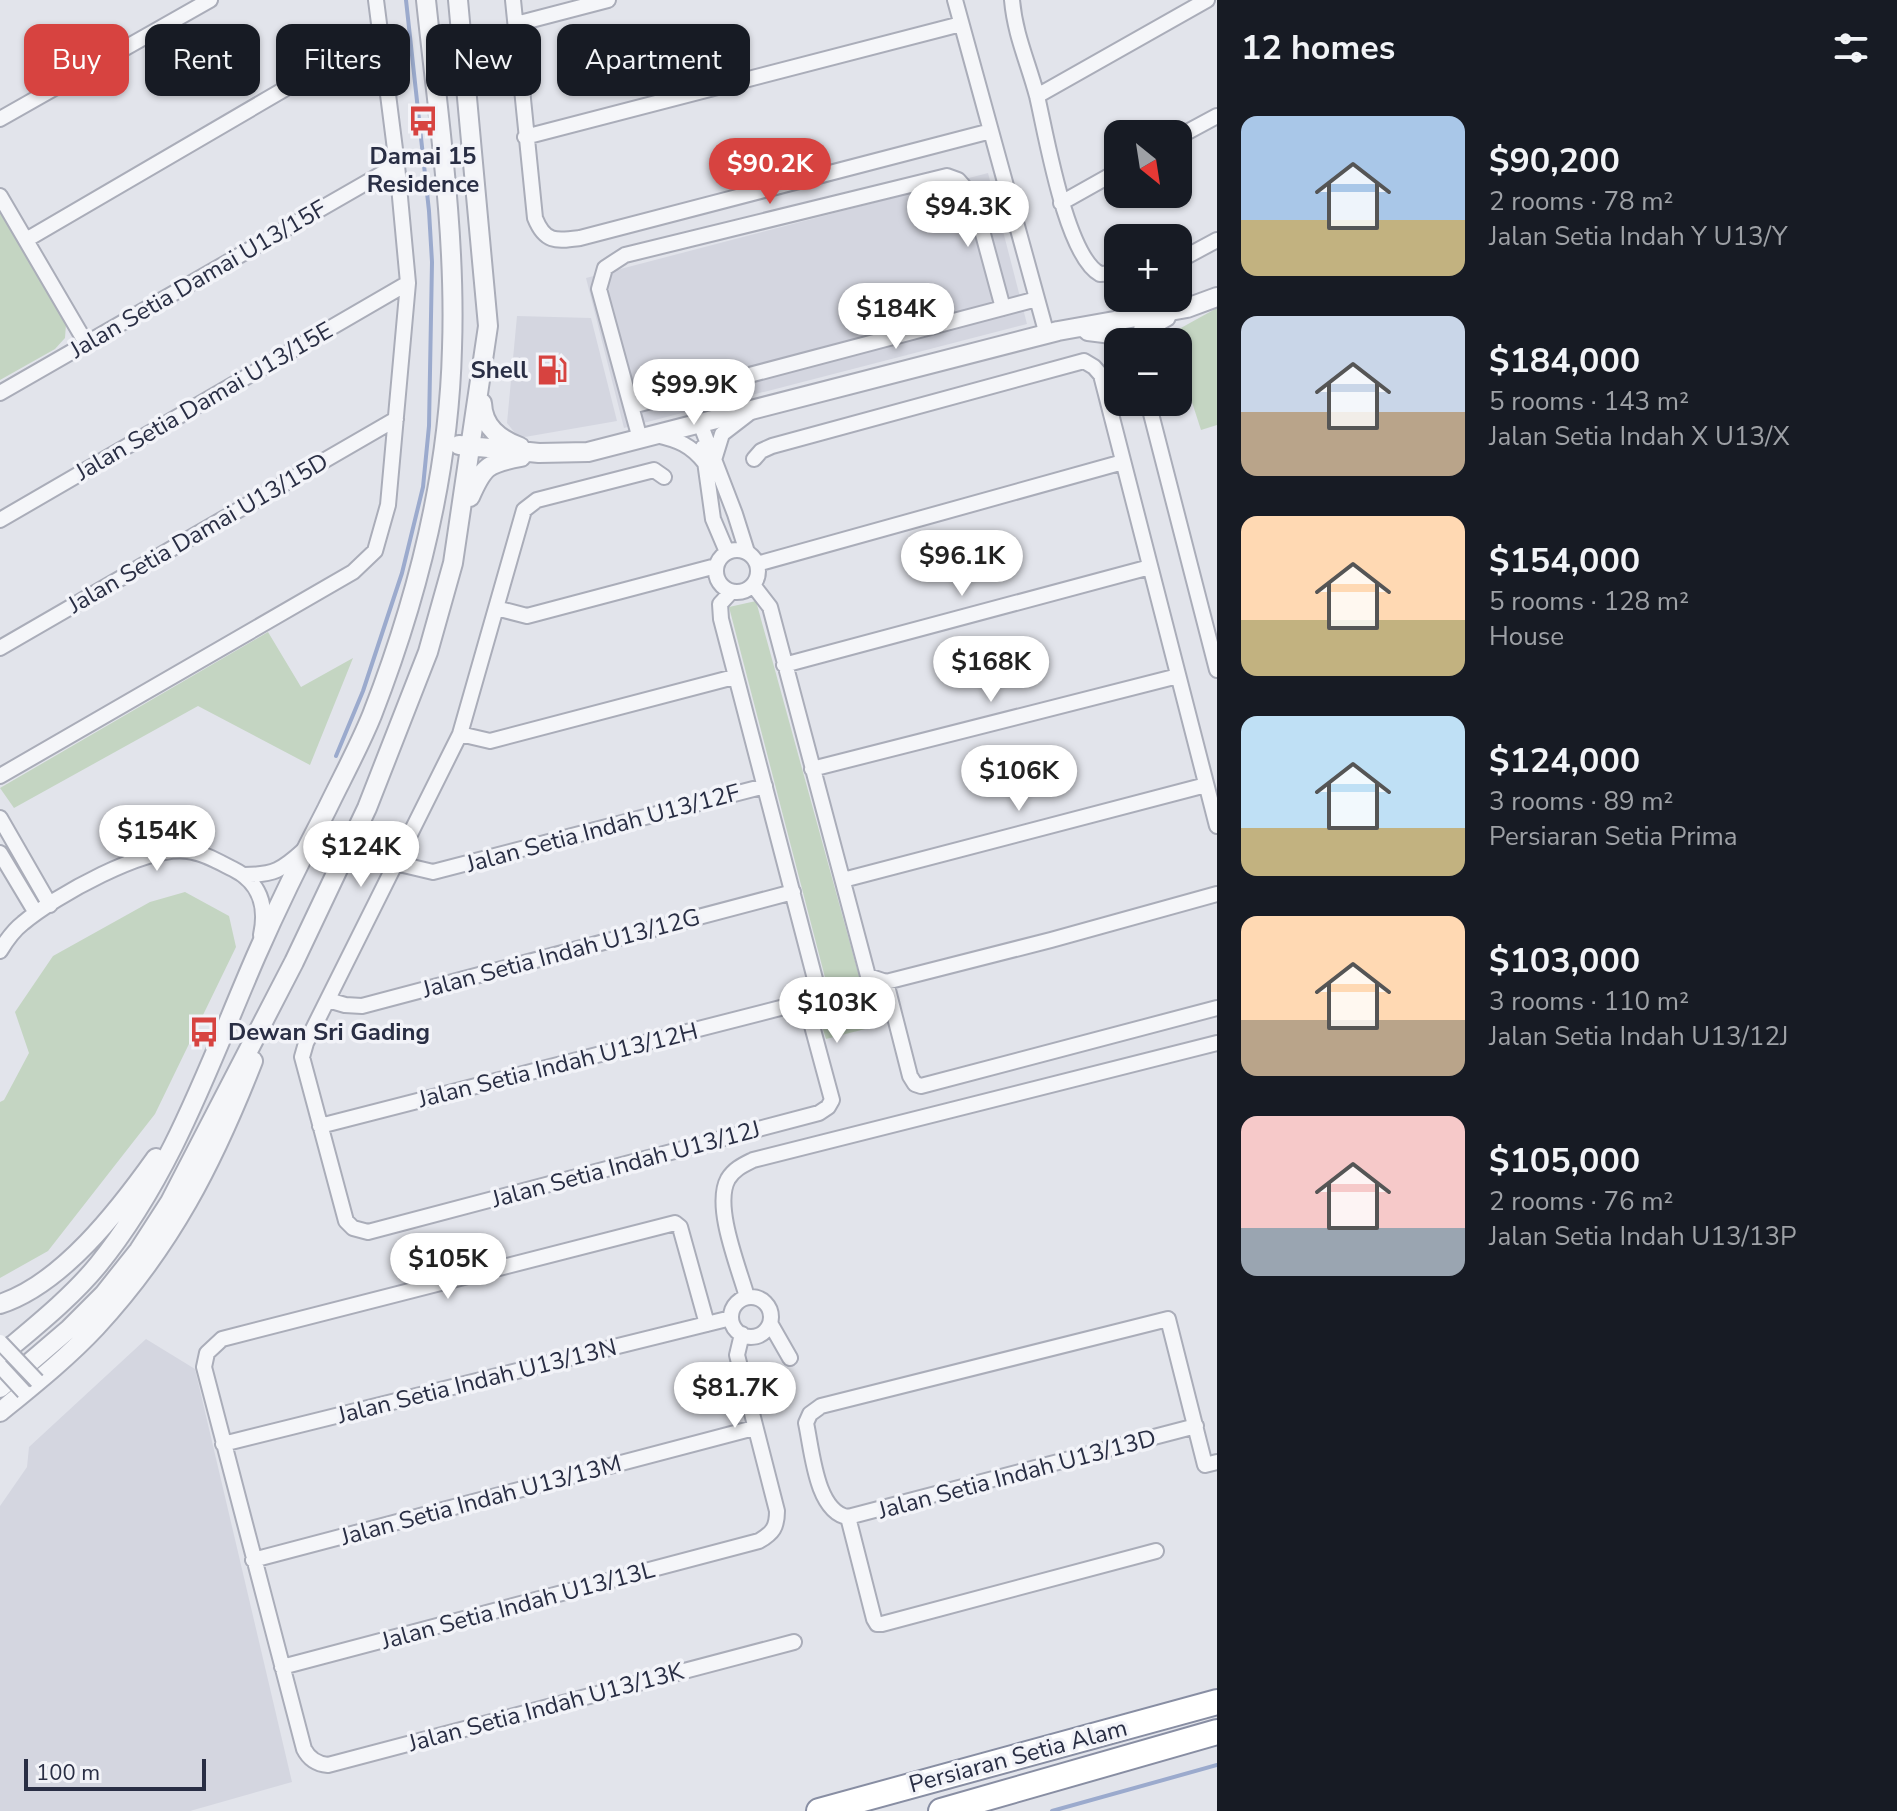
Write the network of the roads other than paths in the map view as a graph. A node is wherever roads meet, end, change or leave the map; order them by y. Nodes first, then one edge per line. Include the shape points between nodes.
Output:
1 (210, 0) edge
2 (376, 0) edge
3 (426, 0) edge
4 (458, 0) edge
5 (513, 0) edge
6 (608, 0) edge
7 (955, 0) edge
8 (1012, 0) edge
9 (1207, 0) edge
10 (378, 24) edge
11 (516, 24) joint
12 (961, 24) junction
13 (276, 94) edge
14 (388, 96) edge
15 (522, 96) edge
16 (1037, 96) junction
17 (1217, 116) edge
18 (0, 119) edge
19 (1192, 129) edge
20 (991, 131) junction
21 (525, 137) junction
22 (397, 165) junction
23 (1104, 179) edge
24 (0, 196) edge
25 (1061, 203) junction
26 (26, 240) junction
27 (1217, 240) edge
28 (1192, 253) edge
29 (1104, 274) edge
30 (408, 283) junction
31 (1217, 297) edge
32 (1037, 299) junction
33 (1192, 306) edge
34 (1003, 308) junction
35 (1165, 312) edge
36 (1178, 312) edge
37 (1127, 319) junction
38 (1129, 328) edge
39 (1146, 328) edge
40 (1052, 333) junction
41 (1104, 334) edge
42 (86, 343) junction
43 (481, 372) junction
44 (0, 393) edge
45 (632, 406) junction
46 (755, 409) junction
47 (1152, 416) edge
48 (396, 419) junction
49 (700, 423) junction
50 (648, 437) junction
51 (445, 442) junction
52 (472, 447) junction
53 (538, 453) junction
54 (754, 459) dead end
55 (710, 461) junction
56 (1123, 462) junction
57 (664, 477) dead end
58 (0, 520) edge
59 (459, 524) junction
60 (727, 552) junction
61 (747, 552) junction
62 (757, 564) junction
63 (716, 566) junction
64 (1150, 567) junction
65 (753, 585) junction
66 (731, 592) junction
67 (496, 608) junction
68 (0, 648) edge
69 (784, 665) junction
70 (1217, 670) edge
71 (1178, 676) junction
72 (734, 677) junction
73 (460, 734) junction
74 (812, 769) junction
75 (0, 776) edge
76 (1206, 785) junction
77 (765, 786) junction
78 (0, 818) edge
79 (1217, 826) edge
80 (307, 847) junction
81 (0, 853) edge
82 (395, 863) junction
83 (244, 875) junction
84 (36, 880) junction
85 (843, 880) junction
86 (22, 891) junction
87 (73, 892) junction
88 (793, 892) junction
89 (1217, 894) edge
90 (50, 905) junction
91 (36, 913) junction
92 (20, 925) junction
93 (0, 951) edge
94 (257, 955) junction
95 (294, 962) junction
96 (890, 981) junction
97 (328, 1000) junction
98 (800, 1002) junction
99 (1217, 1008) edge
100 (1217, 1043) edge
101 (185, 1119) junction
102 (320, 1126) junction
103 (747, 1297) junction
104 (0, 1304) edge
105 (731, 1318) junction
106 (770, 1323) junction
107 (707, 1324) junction
108 (742, 1334) junction
109 (0, 1342) edge
110 (0, 1356) edge
111 (790, 1358) dead end
112 (0, 1366) edge
113 (31, 1387) junction
114 (0, 1388) edge
115 (0, 1412) edge
116 (1196, 1426) junction
117 (754, 1428) junction
118 (223, 1444) junction
119 (1217, 1462) edge
120 (843, 1517) junction
121 (1156, 1551) dead end
122 (253, 1560) junction
123 (794, 1642) dead end
124 (282, 1667) junction
125 (1217, 1702) edge
126 (1217, 1732) edge
127 (1217, 1743) edge
128 (819, 1811) edge
129 (941, 1811) edge
130 (982, 1811) edge

1 - 18 street
2 - 10 street
3 - 51 street via 450,255 452,347
4 - 43 street via 488,326
5 - 11 street
6 - 11 street
7 - 12 street
8 - 16 street via 1015,30
9 - 16 street
12 - 20 street
12 - 21 street
13 - 26 street
14 - 22 street
15 - 21 street
16 - 25 street
17 - 19 street
20 - 21 street via 561,240 541,232 535,218
20 - 32 street
22 - 30 street
22 - 42 street, Jalan Setia Damai U13/15F
23 - 25 street
24 - 26 street
25 - 29 street via 1087,263
26 - 42 street
27 - 28 street
30 - 48 street
30 - 58 street, Jalan Setia Damai U13/15E
31 - 33 street
32 - 34 street
32 - 40 street
34 - 45 street
34 - 45 street via 973,197 947,176 625,255 612,261 599,289
35 - 37 street
36 - 39 street
37 - 38 street
37 - 40 street
40 - 41 street
40 - 46 street
42 - 44 street, Jalan Setia Damai U13/15F
43 - 52 street
43 - 53 street via 487,424 498,437
45 - 50 street
46 - 49 street
46 - 55 street via 722,434
47 - 70 street
48 - 68 street, Jalan Setia Damai U13/15D
48 - 75 street via 388,505 375,551 353,572
49 - 50 street
49 - 55 street
50 - 53 street via 588,452
50 - 55 street via 682,442
51 - 52 street
51 - 80 street via 425,553 400,636 371,718
52 - 53 street
52 - 59 street
53 - 59 street via 481,472
54 - 56 street via 772,446 1084,361 1101,375
55 - 60 street via 713,519
55 - 61 street
56 - 62 street
56 - 64 street
57 - 67 street via 654,470 527,505
59 - 95 street via 428,652 367,808
60 - 61 street
60 - 63 street
61 - 62 street
62 - 65 street
63 - 66 street via 717,579
63 - 67 street via 527,616
64 - 69 street
64 - 71 street
65 - 66 street
65 - 69 street via 770,607
66 - 72 street via 720,604
67 - 73 street
69 - 74 street
71 - 74 street
71 - 76 street
72 - 73 street via 490,741
72 - 77 street
73 - 82 street
74 - 85 street
76 - 79 street
76 - 85 street
77 - 82 street, Jalan Setia Indah U13/12F via 433,872
77 - 88 street
78 - 84 street
80 - 83 street via 283,869
80 - 94 street
81 - 86 street
82 - 97 street
83 - 87 street via 210,857 162,851 126,862
83 - 94 street via 263,902
84 - 87 street
84 - 90 street
85 - 96 street via 868,976
86 - 91 street
86 - 92 street
87 - 90 street
88 - 97 street, Jalan Setia Indah U13/12G via 362,1006
88 - 98 street via 815,979 815,988
89 - 96 street
90 - 91 street
91 - 92 street
92 - 93 street
94 - 101 street
95 - 113 street via 224,1134 174,1227 94,1329
95 - 114 street via 170,1202 139,1250 69,1329
96 - 99 street via 910,1076 921,1086
97 - 102 street via 302,1057
98 - 102 street, Jalan Setia Indah U13/12H
98 - 102 street, Jalan Setia Indah U13/12J via 832,1100 819,1113 368,1232 346,1221
100 - 103 street via 737,1168 728,1178 723,1210
101 - 104 street via 129,1197 75,1254 21,1297
101 - 110 street via 146,1198 97,1267
103 - 105 street via 733,1307
103 - 106 street via 766,1304
105 - 107 street, Jalan Setia Indah U13/13N
105 - 108 street
106 - 108 street via 761,1333
106 - 111 street
107 - 118 street, Jalan Setia Indah U13/13N
107 - 118 street via 675,1223 222,1339 204,1360
108 - 117 street via 737,1355
109 - 113 street, bridge
112 - 113 street, bridge
113 - 115 street
116 - 119 street via 1205,1465
116 - 120 street, Jalan Setia Indah U13/13D
116 - 120 street via 1168,1319 821,1406 806,1423 821,1489 830,1509
117 - 122 street, Jalan Setia Indah U13/13M
117 - 124 street, Jalan Setia Indah U13/13L via 777,1511 777,1524 768,1536
118 - 122 street
120 - 121 street via 877,1624
122 - 124 street
123 - 124 street, Jalan Setia Indah U13/13K via 328,1765 304,1749
125 - 128 highway, Persiaran Setia Alam
126 - 129 highway, Persiaran Setia Alam
127 - 130 highway

